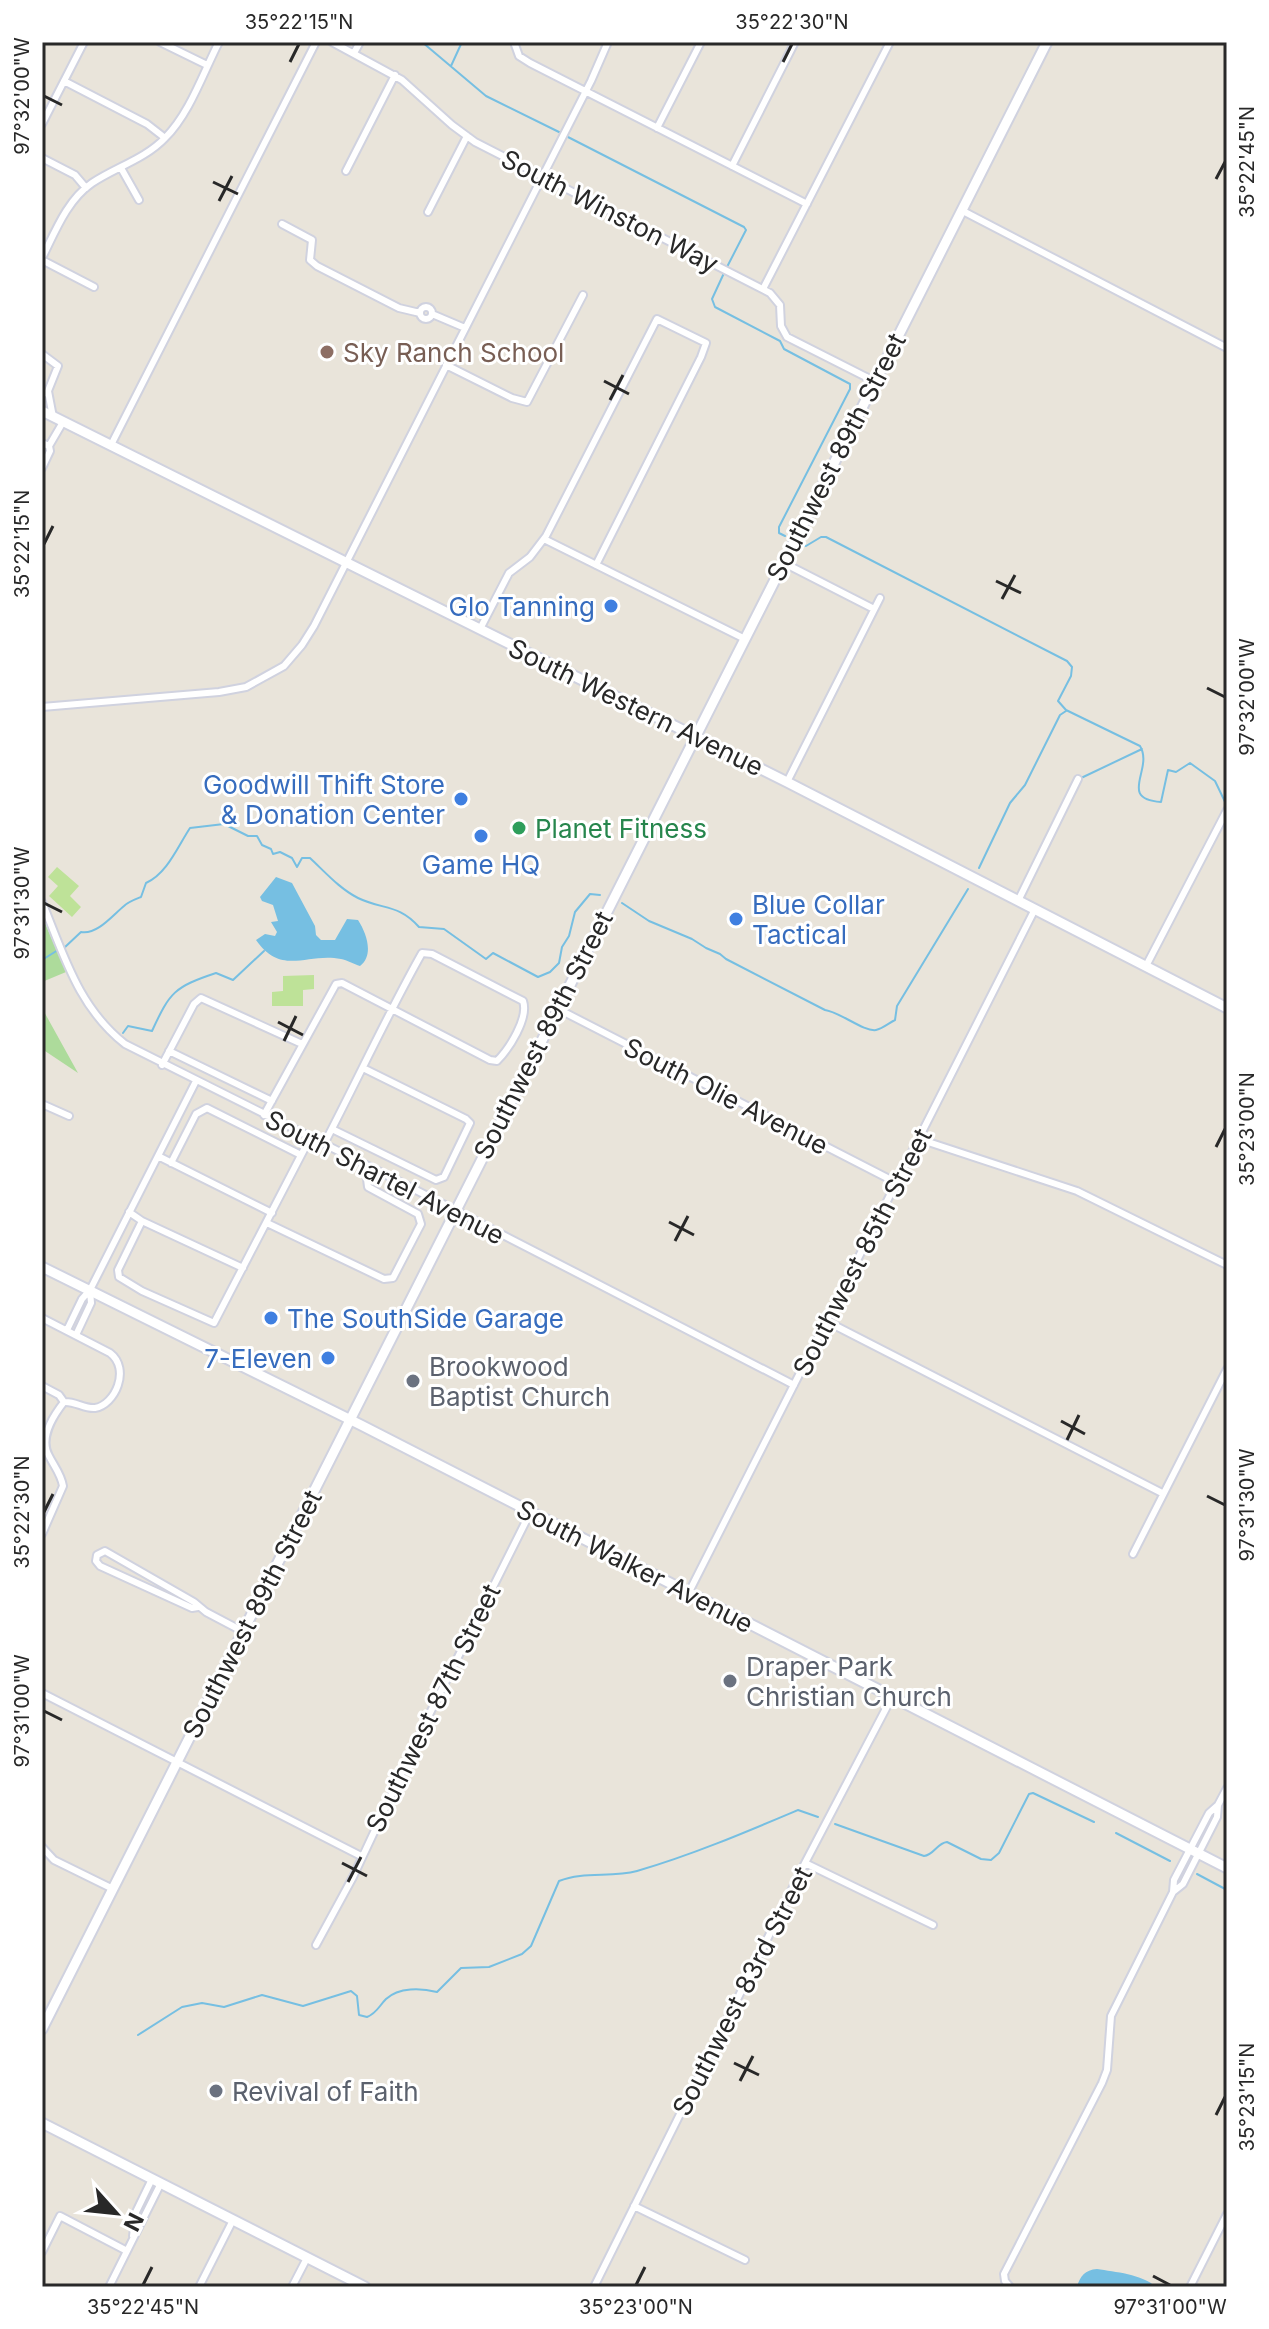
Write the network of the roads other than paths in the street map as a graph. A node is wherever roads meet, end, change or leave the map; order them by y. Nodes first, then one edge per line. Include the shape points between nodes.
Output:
1 (84, 42) edge
2 (160, 42) edge
3 (219, 42) edge
4 (316, 42) edge
5 (332, 42) edge
6 (360, 42) edge
7 (514, 42) edge
8 (608, 42) edge
9 (701, 42) edge
10 (795, 42) edge
11 (890, 42) edge
12 (1047, 42) edge
13 (354, 53) junction
14 (207, 65) junction
15 (395, 75) junction
16 (64, 81) junction
17 (586, 92) junction
18 (42, 124) edge
19 (657, 128) junction
20 (467, 136) junction
21 (165, 138) junction
22 (42, 158) edge
23 (732, 166) junction
24 (121, 168) junction
25 (346, 171) dead end
26 (542, 176) junction
27 (86, 188) junction
28 (139, 200) dead end
29 (807, 204) junction
30 (961, 210) junction
31 (428, 212) dead end
32 (282, 224) dead end
33 (42, 259) edge
34 (94, 287) dead end
35 (763, 289) junction
36 (583, 295) dead end
37 (465, 328) junction
38 (1227, 348) edge
39 (42, 354) edge
40 (446, 365) junction
41 (874, 381) junction
42 (45, 393) edge
43 (42, 411) edge
44 (58, 419) junction
45 (46, 444) edge
46 (111, 445) junction
47 (42, 468) edge
48 (544, 539) junction
49 (345, 562) junction
50 (782, 562) junction
51 (596, 565) junction
52 (880, 598) dead end
53 (874, 609) junction
54 (480, 629) junction
55 (743, 638) junction
56 (42, 707) edge
57 (694, 736) junction
58 (1078, 779) dead end
59 (787, 782) junction
60 (1226, 812) edge
61 (1018, 901) junction
62 (42, 902) edge
63 (1035, 909) junction
64 (1146, 966) junction
65 (556, 1008) junction
66 (1227, 1008) edge
67 (394, 1010) junction
68 (302, 1044) junction
69 (169, 1051) junction
70 (162, 1065) junction
71 (363, 1068) junction
72 (196, 1081) junction
73 (272, 1101) junction
74 (42, 1104) edge
75 (264, 1115) junction
76 (69, 1116) dead end
77 (332, 1129) junction
78 (310, 1138) junction
79 (919, 1139) junction
80 (324, 1144) junction
81 (301, 1155) junction
82 (158, 1156) junction
83 (171, 1163) junction
84 (372, 1168) junction
85 (897, 1183) junction
86 (454, 1211) junction
87 (129, 1212) junction
88 (272, 1213) junction
89 (142, 1221) junction
90 (267, 1223) junction
91 (1227, 1265) edge
92 (42, 1267) edge
93 (243, 1268) junction
94 (90, 1290) junction
95 (42, 1318) edge
96 (826, 1321) junction
97 (67, 1330) junction
98 (76, 1335) junction
99 (1227, 1369) edge
100 (794, 1385) junction
101 (42, 1386) edge
102 (64, 1402) junction
103 (350, 1421) junction
104 (1162, 1493) junction
105 (530, 1513) junction
106 (42, 1534) edge
107 (1133, 1554) dead end
108 (169, 1592) junction
109 (688, 1594) junction
110 (242, 1631) junction
111 (42, 1693) edge
112 (892, 1697) junction
113 (176, 1762) junction
114 (1227, 1788) edge
115 (42, 1847) edge
116 (1194, 1851) junction
117 (361, 1856) junction
118 (805, 1863) junction
119 (1227, 1868) edge
120 (113, 1889) junction
121 (933, 1925) dead end
122 (316, 1945) dead end
123 (42, 2029) edge
124 (42, 2123) edge
125 (156, 2181) junction
126 (634, 2206) junction
127 (1227, 2214) edge
128 (233, 2220) junction
129 (127, 2251) junction
130 (42, 2252) edge
131 (307, 2258) junction
132 (745, 2260) dead end
133 (1008, 2284) edge
134 (109, 2287) edge
135 (199, 2287) edge
136 (292, 2287) edge
137 (365, 2287) edge
138 (594, 2287) edge
139 (1190, 2287) edge

1 - 16 street
2 - 14 street
3 - 14 street
4 - 46 street
5 - 13 street, South Winston Way
6 - 13 street
7 - 17 street via 523,59
8 - 17 street
9 - 19 street
10 - 23 street
11 - 29 street
12 - 30 main road, Southwest 89th Street
13 - 15 street, South Winston Way
14 - 21 street
15 - 20 street, South Winston Way
15 - 25 street
16 - 18 street
16 - 21 street
17 - 19 street
17 - 26 street
19 - 23 street
20 - 26 street, South Winston Way
20 - 31 street
21 - 24 street
22 - 27 street via 75,175
23 - 29 street
24 - 27 street
24 - 28 street
26 - 35 street, South Winston Way
26 - 37 street
27 - 33 street via 68,209
29 - 35 street
30 - 38 street
30 - 41 main road, Southwest 89th Street
32 - 37 street via 312,240 310,260 317,266 399,308 420,313 426,307
33 - 34 street
35 - 41 street via 779,302 787,337
36 - 40 street via 527,402
37 - 40 street
39 - 42 street via 58,366
40 - 49 street
41 - 50 main road, Southwest 89th Street
42 - 44 street
43 - 44 main road, South Western Avenue
44 - 45 street
44 - 46 main road, South Western Avenue
45 - 47 street via 50,451
46 - 49 main road, South Western Avenue
48 - 51 street
48 - 51 street via 657,319 706,343
48 - 54 street via 509,573
49 - 54 main road, South Western Avenue
49 - 56 street via 302,645 284,666 256,683 219,692
50 - 53 street
50 - 55 main road, Southwest 89th Street
51 - 55 street
52 - 53 street
53 - 59 street
54 - 57 main road, South Western Avenue
55 - 57 main road, Southwest 89th Street
57 - 59 main road, South Western Avenue
57 - 65 main road, Southwest 89th Street
58 - 61 street
59 - 61 main road, South Western Avenue
60 - 64 street
61 - 63 main road, South Western Avenue
62 - 70 street, South Shartel Avenue via 84,1000 125,1044
63 - 64 main road, South Western Avenue
63 - 79 street, Southwest 85th Street
64 - 66 main road, South Western Avenue
65 - 85 street, South Olie Avenue
65 - 86 main road, Southwest 89th Street
67 - 67 street via 424,953 526,1007 497,1061
67 - 68 street via 336,984
67 - 71 street
68 - 69 street via 201,998
68 - 73 street
69 - 70 street
69 - 73 street
70 - 72 street, South Shartel Avenue
71 - 77 street
71 - 77 street via 470,1123 444,1177 436,1180
72 - 75 street, South Shartel Avenue
72 - 82 street
73 - 75 street
74 - 76 street
75 - 78 street, South Shartel Avenue
77 - 80 street
78 - 80 street, South Shartel Avenue
78 - 81 street
79 - 85 street, Southwest 85th Street
79 - 91 street via 1077,1191
80 - 84 street, South Shartel Avenue
81 - 83 street via 207,1108 196,1114
81 - 88 street
82 - 83 street
82 - 87 street
83 - 88 street
84 - 86 street, South Shartel Avenue
84 - 90 street via 368,1187 418,1214 421,1224 393,1278 384,1279
85 - 96 street, Southwest 85th Street
86 - 100 street, South Shartel Avenue
86 - 103 main road, Southwest 89th Street
87 - 89 street
87 - 94 street
88 - 90 street
89 - 93 street
89 - 93 street via 118,1270 121,1279 142,1291 214,1323
90 - 93 street
92 - 94 main road, South Walker Avenue
94 - 97 street
94 - 98 street via 91,1303
94 - 103 main road, South Walker Avenue
95 - 97 street
96 - 100 street, Southwest 85th Street
96 - 104 street
97 - 98 street
98 - 102 street via 110,1353 121,1365 119,1381 105,1404 94,1408
99 - 104 street
100 - 109 street, Southwest 85th Street
101 - 102 street
102 - 106 street via 45,1444 63,1489
103 - 105 main road, South Walker Avenue
103 - 110 main road, Southwest 89th Street
104 - 107 street
105 - 109 main road, South Walker Avenue
105 - 117 street, Southwest 87th Street
108 - 108 street via 105,1551 97,1555 100,1566
108 - 110 street
109 - 112 main road, South Walker Avenue
110 - 113 main road, Southwest 89th Street
111 - 113 street
112 - 116 main road, South Walker Avenue
112 - 118 street, Southwest 83rd Street
113 - 117 street
113 - 120 main road, Southwest 89th Street
114 - 116 street via 1209,1813
115 - 120 street via 54,1860
116 - 119 main road, South Walker Avenue
116 - 133 street via 1174,1880 1173,1892 1111,2016 1107,2070 1004,2274
117 - 122 street, Southwest 87th Street
118 - 121 street
118 - 126 street, Southwest 83rd Street
120 - 123 main road, Southwest 89th Street
124 - 125 main road
125 - 128 main road
125 - 129 street via 136,2212
126 - 132 street
126 - 138 street, Southwest 83rd Street
127 - 139 street
128 - 131 main road
128 - 135 street
129 - 130 street via 60,2216
129 - 134 street
131 - 136 street
131 - 137 main road

